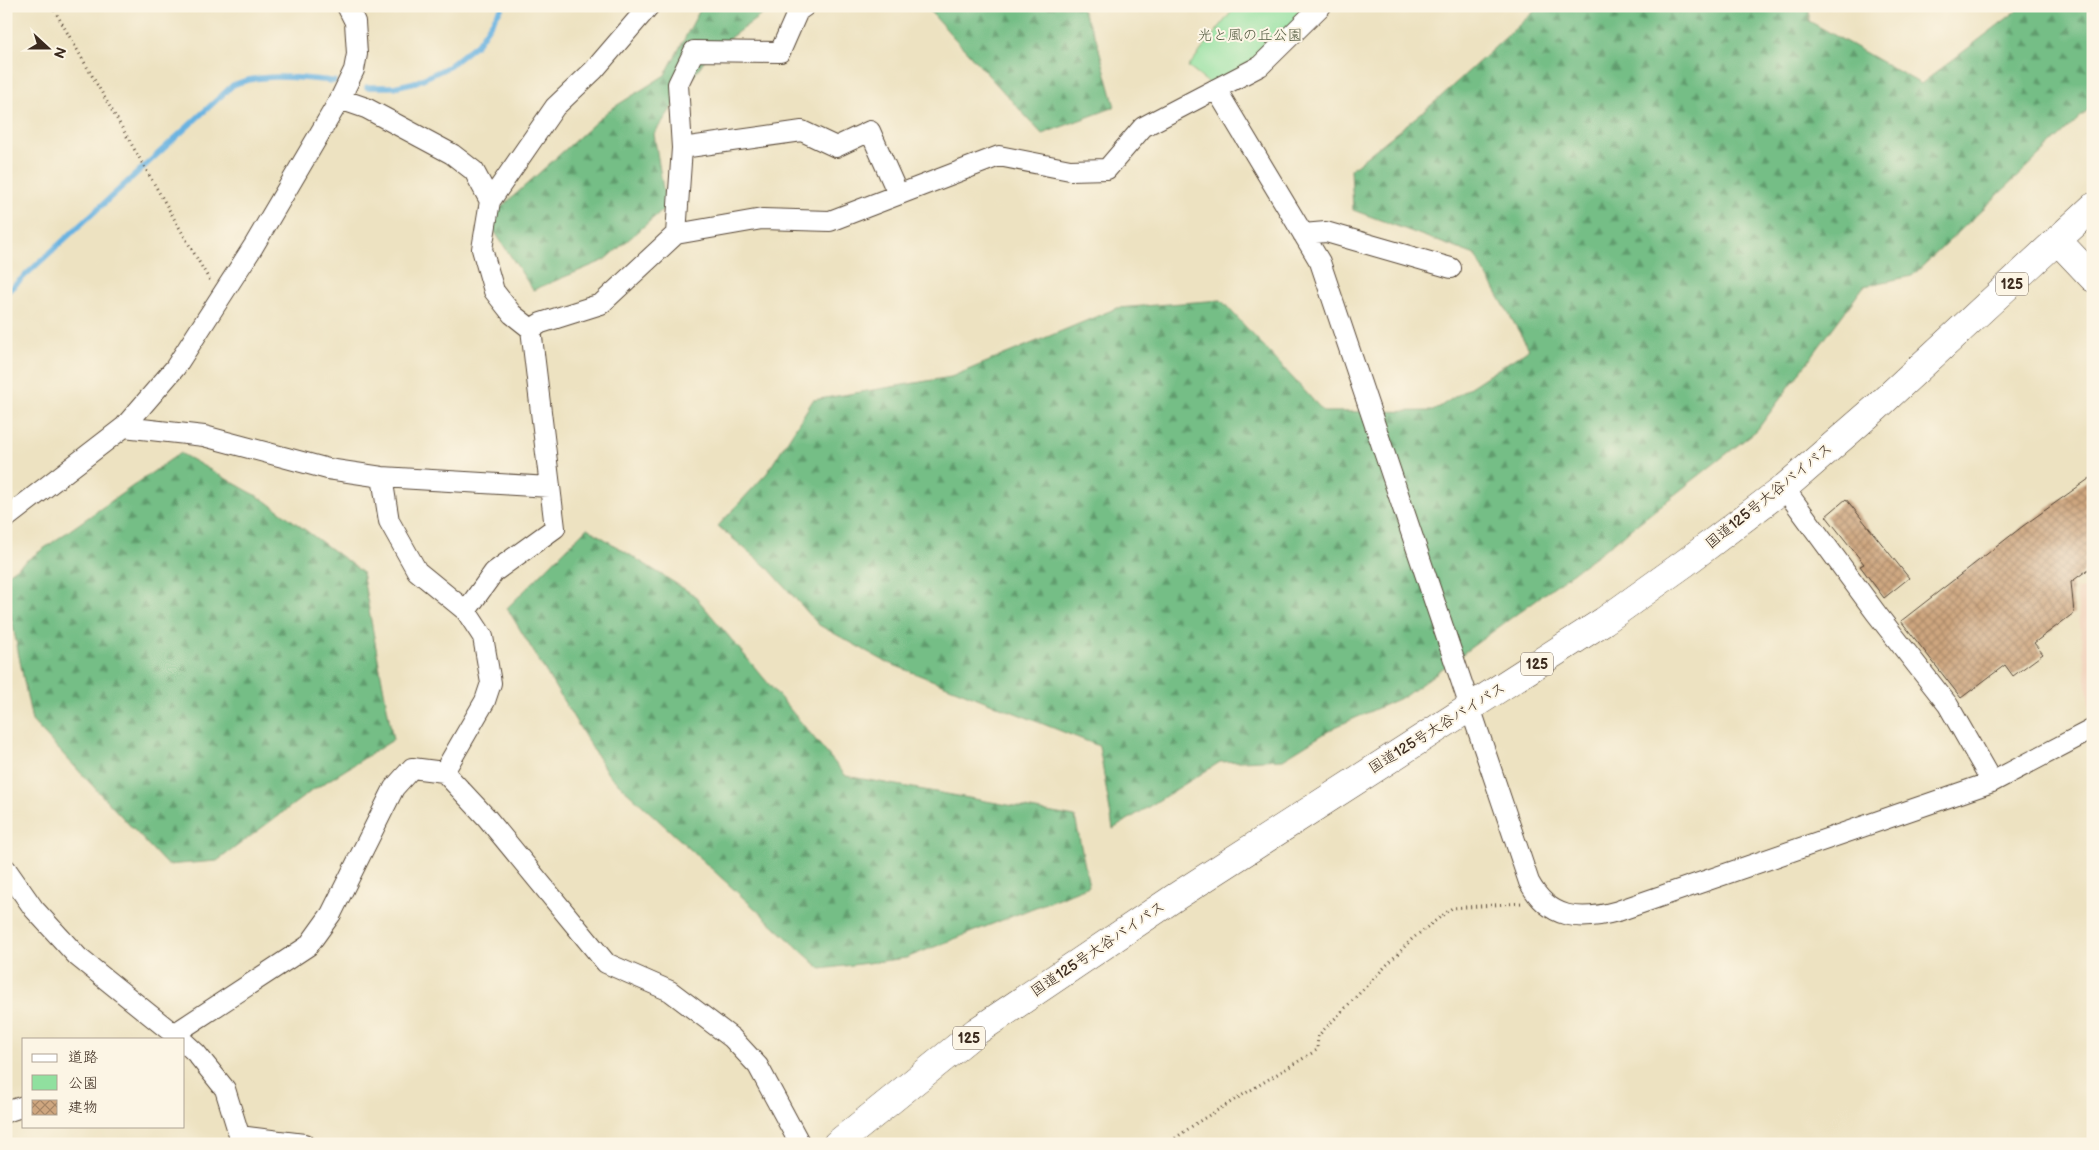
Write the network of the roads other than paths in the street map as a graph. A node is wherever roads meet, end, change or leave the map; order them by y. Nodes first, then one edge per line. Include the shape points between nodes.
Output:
1 (347, 6) edge
2 (649, 6) edge
3 (805, 6) edge
4 (1321, 6) edge
5 (1216, 89) junction
6 (340, 99) junction
7 (682, 148) junction
8 (898, 194) junction
9 (490, 201) junction
10 (2093, 207) edge
11 (676, 234) junction
12 (1303, 234) junction
13 (2058, 241) junction
14 (1451, 268) dead end
15 (2093, 278) edge
16 (531, 329) junction
17 (124, 427) junction
18 (382, 477) junction
19 (550, 487) junction
20 (1784, 488) junction
21 (6, 518) edge
22 (466, 611) junction
23 (1470, 708) junction
24 (2093, 729) edge
25 (444, 772) junction
26 (1992, 782) junction
27 (6, 869) edge
28 (175, 1038) edge
29 (185, 1043) edge
30 (185, 1047) edge
31 (22, 1107) edge
32 (6, 1112) edge
33 (241, 1140) edge
34 (304, 1144) edge
35 (800, 1144) edge
36 (838, 1144) edge

1 - 6 street via 355,22 357,54 354,70
2 - 9 street via 594,70 555,107
3 - 7 street via 798,11 780,52 694,51 678,84
4 - 5 street via 1260,66
5 - 8 street via 1143,127 1107,169 1070,170 999,156
5 - 12 street
6 - 9 street via 366,108 452,154 474,171
6 - 17 street via 175,368
7 - 8 street via 802,131 836,147 870,131
7 - 11 street
8 - 11 street via 830,220 762,219
9 - 16 street via 482,249 494,291 512,314
10 - 13 highway, 125
11 - 16 street via 601,304 541,322
12 - 14 street via 1326,232
12 - 23 street via 1320,262
13 - 15 highway
13 - 20 highway, 国道125号大谷バイパス / 125
16 - 19 street
17 - 18 street via 204,436 328,469
17 - 21 street
18 - 19 street
18 - 22 street via 389,522 417,571
19 - 22 street via 555,528 494,572
20 - 23 highway, 国道125号大谷バイパス / 125 via 1685,564
20 - 26 street via 1948,705
22 - 25 street via 483,637 491,682 485,700
23 - 26 street via 1529,882 1550,909 1570,915 1604,915
23 - 36 highway, 国道125号大谷バイパス / 125 via 1177,896 977,1031
24 - 26 street
25 - 29 street via 412,768 394,788 331,914 308,946
25 - 35 street via 487,818 606,963 670,991 732,1038 758,1066
27 - 28 street via 34,909 78,957
30 - 33 street via 225,1089
31 - 32 street
33 - 34 street

